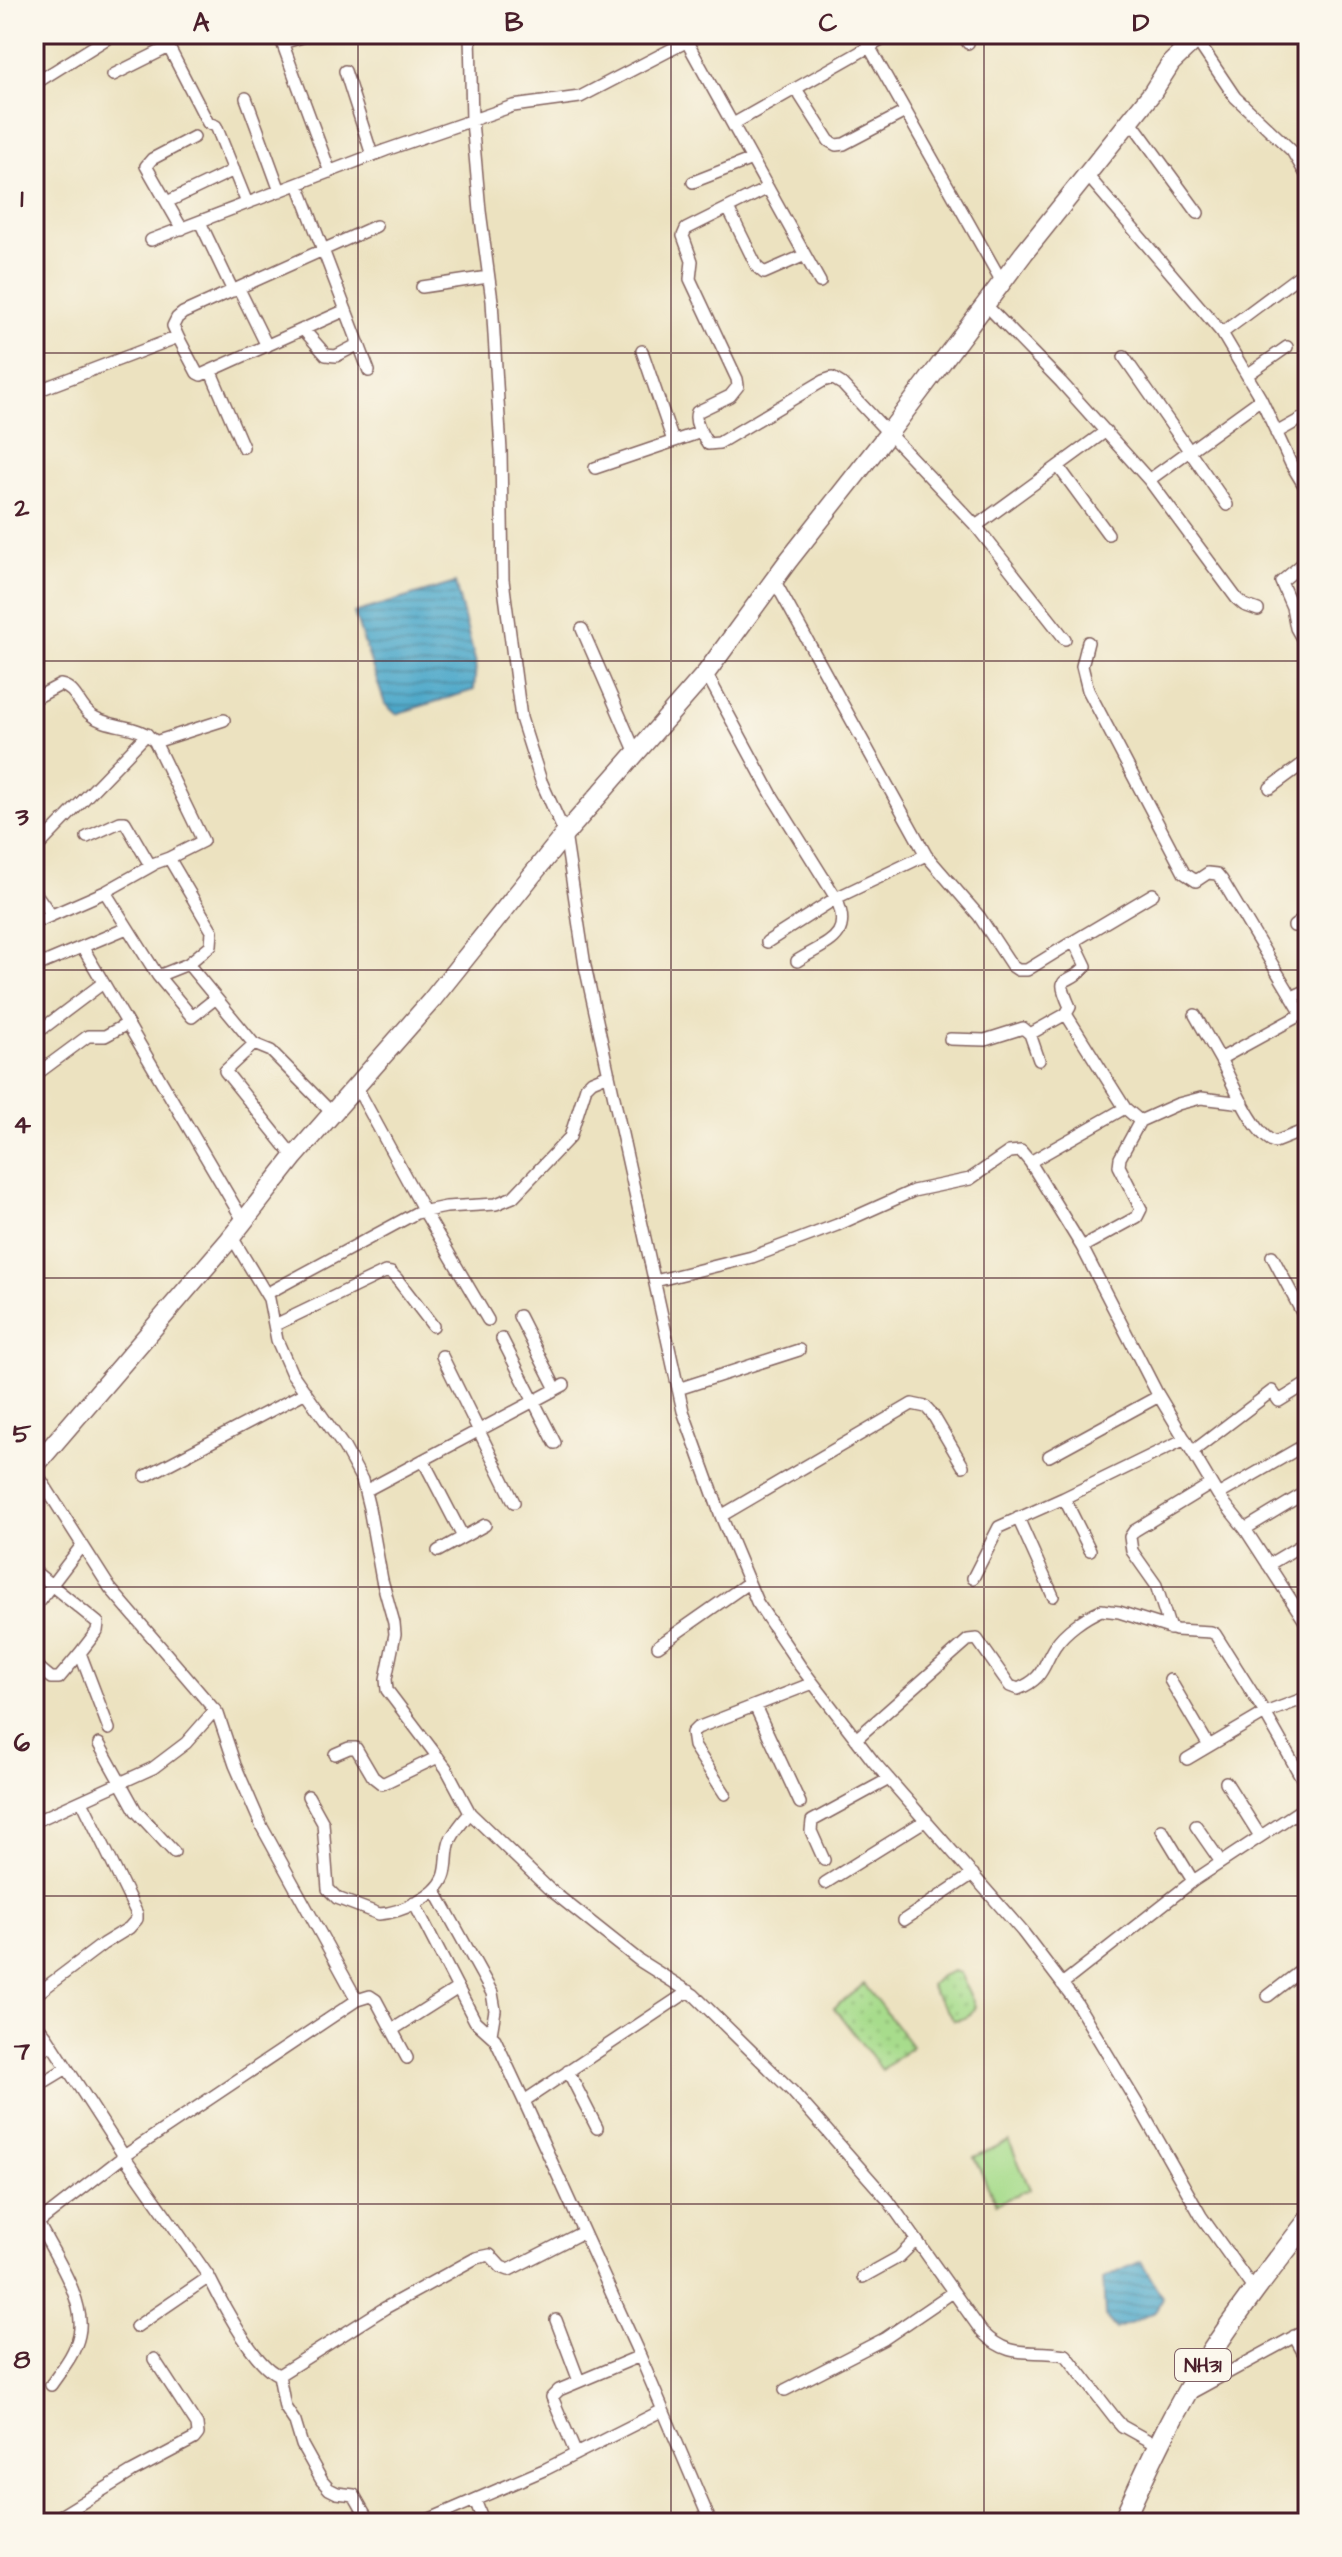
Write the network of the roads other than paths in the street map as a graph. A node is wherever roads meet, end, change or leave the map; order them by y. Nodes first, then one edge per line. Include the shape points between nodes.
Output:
1 (114, 34) edge
2 (162, 34) edge
3 (312, 34) edge
4 (470, 34) edge
5 (701, 34) edge
6 (862, 34) edge
7 (892, 34) edge
8 (1198, 36) edge
9 (100, 38) edge
10 (281, 38) edge
11 (687, 42) junction
12 (169, 47) junction
13 (868, 47) junction
14 (345, 71) dead end
15 (113, 75) dead end
16 (34, 84) edge
17 (796, 89) junction
18 (246, 98) dead end
19 (905, 112) junction
20 (1130, 120) junction
21 (472, 121) junction
22 (733, 124) junction
23 (194, 137) dead end
24 (372, 155) junction
25 (752, 159) junction
26 (234, 170) junction
27 (330, 172) junction
28 (1087, 175) junction
29 (1308, 178) edge
30 (693, 182) dead end
31 (298, 184) junction
32 (768, 188) junction
33 (280, 191) junction
34 (167, 202) junction
35 (247, 203) junction
36 (728, 208) junction
37 (1198, 213) dead end
38 (200, 222) junction
39 (376, 226) dead end
40 (182, 229) junction
41 (151, 240) dead end
42 (323, 250) junction
43 (805, 255) junction
44 (1308, 269) edge
45 (488, 277) junction
46 (820, 282) dead end
47 (1002, 282) junction
48 (422, 287) dead end
49 (236, 290) junction
50 (986, 305) junction
51 (346, 310) junction
52 (303, 329) junction
53 (1222, 333) junction
54 (178, 337) junction
55 (359, 344) junction
56 (267, 346) junction
57 (1287, 347) dead end
58 (642, 351) dead end
59 (1124, 357) dead end
60 (369, 371) dead end
61 (211, 372) junction
62 (1247, 375) junction
63 (34, 392) edge
64 (1261, 399) junction
65 (1308, 415) edge
66 (1106, 431) junction
67 (701, 432) junction
68 (1276, 433) junction
69 (888, 434) junction
70 (673, 441) junction
71 (243, 447) dead end
72 (1189, 451) junction
73 (1058, 466) junction
74 (595, 468) dead end
75 (1149, 480) junction
76 (1308, 492) edge
77 (1227, 505) dead end
78 (976, 526) junction
79 (1108, 534) dead end
80 (1308, 559) edge
81 (774, 580) junction
82 (1258, 610) dead end
83 (582, 629) dead end
84 (1065, 639) dead end
85 (1088, 642) dead end
86 (1308, 649) edge
87 (706, 673) junction
88 (34, 699) edge
89 (224, 720) dead end
90 (151, 738) junction
91 (636, 753) junction
92 (1308, 760) edge
93 (1270, 788) dead end
94 (565, 834) junction
95 (87, 837) dead end
96 (34, 851) edge
97 (926, 855) junction
98 (169, 858) junction
99 (153, 865) junction
100 (34, 891) edge
101 (105, 892) junction
102 (1153, 894) dead end
103 (836, 898) junction
104 (51, 915) junction
105 (1308, 916) edge
106 (34, 923) edge
107 (1294, 926) dead end
108 (127, 928) junction
109 (1074, 941) junction
110 (767, 942) dead end
111 (83, 948) junction
112 (797, 961) dead end
113 (188, 964) junction
114 (34, 967) edge
115 (158, 976) junction
116 (103, 983) junction
117 (1308, 990) edge
118 (1292, 997) junction
119 (216, 998) junction
120 (1066, 1014) junction
121 (1195, 1015) dead end
122 (1305, 1018) edge
123 (127, 1024) junction
124 (1030, 1034) junction
125 (34, 1035) edge
126 (950, 1039) dead end
127 (254, 1044) junction
128 (1220, 1059) junction
129 (1039, 1060) dead end
130 (609, 1074) junction
131 (34, 1076) edge
132 (356, 1086) junction
133 (1243, 1103) junction
134 (1125, 1108) junction
135 (332, 1113) junction
136 (1140, 1121) junction
137 (1308, 1129) edge
138 (294, 1157) junction
139 (1030, 1162) junction
140 (424, 1211) junction
141 (238, 1230) junction
142 (1082, 1247) junction
143 (1272, 1256) dead end
144 (655, 1281) junction
145 (266, 1294) junction
146 (519, 1316) dead end
147 (488, 1320) dead end
148 (1308, 1324) edge
149 (275, 1325) junction
150 (433, 1326) dead end
151 (502, 1339) dead end
152 (799, 1350) dead end
153 (442, 1356) dead end
154 (1308, 1383) edge
155 (678, 1389) junction
156 (306, 1392) junction
157 (1159, 1396) junction
158 (533, 1401) junction
159 (479, 1430) junction
160 (1185, 1439) junction
161 (555, 1443) dead end
162 (1308, 1443) edge
163 (1192, 1452) junction
164 (1049, 1456) dead end
165 (423, 1460) junction
166 (963, 1466) dead end
167 (34, 1468) edge
168 (146, 1476) dead end
169 (1211, 1484) junction
170 (365, 1491) junction
171 (1308, 1491) edge
172 (1218, 1495) junction
173 (1064, 1498) junction
174 (514, 1502) dead end
175 (721, 1516) junction
176 (1018, 1518) junction
177 (485, 1525) dead end
178 (1245, 1529) junction
179 (463, 1537) junction
180 (1308, 1541) edge
181 (82, 1545) junction
182 (1090, 1550) dead end
183 (438, 1551) dead end
184 (1268, 1565) junction
185 (34, 1571) edge
186 (973, 1578) dead end
187 (748, 1583) junction
188 (52, 1585) junction
189 (1053, 1596) dead end
190 (34, 1608) edge
191 (1308, 1626) edge
192 (1170, 1629) junction
193 (658, 1646) dead end
194 (80, 1653) junction
195 (34, 1664) edge
196 (1170, 1680) dead end
197 (813, 1683) junction
198 (1308, 1697) edge
199 (755, 1706) junction
200 (215, 1710) junction
201 (1265, 1713) junction
202 (109, 1729) dead end
203 (856, 1739) junction
204 (99, 1744) dead end
205 (1209, 1746) junction
206 (335, 1754) dead end
207 (438, 1757) junction
208 (1187, 1759) dead end
209 (889, 1779) junction
210 (1226, 1782) dead end
211 (121, 1785) junction
212 (1308, 1789) edge
213 (725, 1794) dead end
214 (308, 1796) dead end
215 (82, 1801) junction
216 (800, 1803) dead end
217 (1308, 1805) edge
218 (470, 1813) junction
219 (926, 1820) junction
220 (34, 1822) edge
221 (1196, 1826) dead end
222 (1162, 1830) dead end
223 (1260, 1836) junction
224 (174, 1852) dead end
225 (824, 1860) dead end
226 (1221, 1862) junction
227 (973, 1874) junction
228 (1193, 1881) junction
229 (825, 1883) dead end
230 (435, 1890) junction
231 (414, 1903) junction
232 (904, 1920) dead end
233 (1308, 1965) edge
234 (1062, 1984) junction
235 (458, 1988) junction
236 (689, 1991) junction
237 (34, 1996) edge
238 (1268, 1996) dead end
239 (357, 2000) junction
240 (34, 2021) edge
241 (392, 2030) junction
242 (491, 2034) junction
243 (52, 2044) junction
244 (34, 2055) edge
245 (407, 2058) dead end
246 (67, 2068) junction
247 (568, 2071) junction
248 (34, 2088) edge
249 (524, 2101) junction
250 (597, 2128) dead end
251 (124, 2156) junction
252 (1308, 2221) edge
253 (36, 2225) edge
254 (583, 2232) junction
255 (916, 2240) junction
256 (209, 2277) junction
257 (863, 2277) dead end
258 (1254, 2290) junction
259 (953, 2292) junction
260 (556, 2320) dead end
261 (136, 2327) dead end
262 (1308, 2329) edge
263 (1294, 2336) junction
264 (640, 2356) junction
265 (154, 2359) dead end
266 (1308, 2361) edge
267 (279, 2375) junction
268 (579, 2381) junction
269 (51, 2385) dead end
270 (785, 2390) dead end
271 (1185, 2396) junction
272 (663, 2410) junction
273 (1158, 2446) junction
274 (576, 2454) junction
275 (475, 2500) junction
276 (426, 2522) edge
277 (49, 2523) edge
278 (370, 2523) edge
279 (484, 2523) edge
280 (711, 2523) edge
281 (1122, 2523) edge

1 - 9 street
2 - 12 street
3 - 10 street
4 - 21 street
5 - 11 street
6 - 13 street
7 - 13 street
8 - 20 main road
8 - 29 street via 1235,97 1292,151
9 - 16 street
10 - 27 street
11 - 21 street via 580,97 513,106
11 - 22 street
12 - 15 street
12 - 26 street via 208,123 216,126
13 - 17 street
13 - 19 street
14 - 24 street
17 - 19 street via 836,145
17 - 22 street
18 - 33 street
19 - 47 street
20 - 28 main road
20 - 37 street
21 - 24 street
21 - 45 street
22 - 25 street
23 - 34 street via 146,166
24 - 27 street
25 - 30 street
25 - 32 street
26 - 34 street
26 - 35 street
27 - 31 street
28 - 47 main road
28 - 53 street
31 - 33 street
31 - 42 street
32 - 36 street
32 - 43 street
33 - 35 street
34 - 40 street
35 - 38 street
36 - 43 street via 764,273
36 - 67 street via 686,229 683,236 692,261 690,279 738,386 730,396 697,412
38 - 40 street
38 - 49 street
39 - 42 street
40 - 41 street
42 - 49 street
42 - 51 street
43 - 46 street
44 - 53 street
45 - 48 street
45 - 94 street via 501,451 503,580 519,704 541,781
47 - 50 main road
49 - 54 street via 177,318 173,326
49 - 56 street
50 - 66 street
50 - 69 main road
51 - 52 street
51 - 55 street
52 - 55 street via 326,355 336,356
52 - 56 street
53 - 62 street
54 - 61 street via 197,373
54 - 63 street
55 - 60 street
56 - 61 street
57 - 62 street
58 - 70 street
59 - 72 street
61 - 71 street
62 - 64 street
64 - 68 street
64 - 72 street
65 - 68 street
66 - 73 street
66 - 75 street
67 - 69 street via 708,444 719,443 832,378
67 - 70 street
68 - 76 street
69 - 78 street
69 - 81 main road
70 - 74 street
72 - 75 street
72 - 77 street
73 - 78 street
73 - 79 street
75 - 82 street via 1237,599
78 - 84 street
80 - 86 street via 1281,582
81 - 87 main road
81 - 97 street
83 - 91 street
85 - 118 street via 1082,666 1088,690 1184,873 1196,881 1217,874
87 - 91 main road
87 - 103 street via 773,797
88 - 90 street via 66,686 92,717
89 - 90 street
90 - 96 street
90 - 98 street via 203,841
91 - 94 main road
92 - 93 street
94 - 130 street via 585,966
94 - 132 main road
95 - 99 street via 125,822
97 - 103 street
97 - 109 street via 1018,970 1027,970
98 - 99 street
98 - 113 street via 212,931 211,945
99 - 101 street
100 - 104 street
101 - 104 street
101 - 108 street
102 - 109 street
103 - 110 street
103 - 112 street via 843,921 840,933
104 - 106 street
105 - 107 street
108 - 111 street
108 - 115 street
109 - 120 street via 1086,966 1064,981 1061,991 1070,1007
111 - 114 street
111 - 116 street
113 - 115 street
113 - 119 street
115 - 119 street via 192,1017
116 - 123 street
116 - 125 street
117 - 118 street
118 - 122 street
119 - 127 street
120 - 124 street
120 - 134 street
121 - 128 street
122 - 128 street
123 - 131 street via 105,1036 88,1036
123 - 141 street
124 - 126 street via 1023,1028 985,1040
124 - 129 street
127 - 135 street via 271,1051
127 - 138 street via 225,1071
128 - 133 street
130 - 140 street via 586,1087 570,1137 513,1197 496,1204
130 - 144 street
132 - 135 main road
132 - 140 street
133 - 136 street via 1201,1098
133 - 137 street via 1270,1141
134 - 136 street
134 - 139 street
135 - 138 main road
136 - 142 street via 1119,1166 1141,1209 1137,1217
138 - 141 main road
139 - 142 street
139 - 144 street via 1021,1151 1009,1152 970,1179 913,1191 752,1257
140 - 145 street
140 - 147 street
141 - 145 street
141 - 167 main road
142 - 157 street
143 - 148 street
144 - 155 street
145 - 149 street
146 - 158 street via 560,1387
149 - 150 street via 385,1272 397,1279
149 - 156 street via 283,1355
151 - 158 street
152 - 155 street
153 - 159 street
154 - 163 street via 1279,1401 1272,1391
155 - 175 street
156 - 168 street
156 - 170 street via 344,1447
157 - 160 street
157 - 164 street
158 - 159 street
158 - 161 street
159 - 165 street
159 - 174 street
160 - 163 street
160 - 173 street
162 - 172 street
163 - 169 street
165 - 170 street
165 - 179 street
166 - 175 street via 933,1415 912,1404
167 - 181 street
169 - 172 street
169 - 192 street via 1130,1537 1132,1551 1156,1585
170 - 207 street via 394,1623 387,1690
171 - 178 street
172 - 178 street
173 - 176 street
173 - 182 street
175 - 187 street
176 - 186 street via 994,1533
176 - 189 street
177 - 179 street
178 - 184 street
179 - 183 street
180 - 184 street
181 - 188 street
181 - 200 street via 110,1588
184 - 191 street
185 - 188 street
187 - 193 street
187 - 197 street
188 - 190 street
188 - 194 street via 98,1623
192 - 201 street via 1215,1634
192 - 203 street via 1101,1610 1064,1635 1043,1671 1018,1689 1010,1686 977,1639 968,1640
194 - 195 street via 59,1678
194 - 202 street
196 - 205 street
197 - 199 street
197 - 203 street
198 - 201 street
199 - 213 street via 692,1733 694,1746
199 - 216 street
200 - 211 street via 186,1743
200 - 239 street via 262,1827
201 - 205 street
201 - 212 street
203 - 209 street
204 - 211 street
205 - 208 street
206 - 207 street via 356,1748 382,1784
207 - 218 street
209 - 219 street
209 - 225 street via 812,1821
210 - 223 street
211 - 215 street
211 - 224 street via 142,1819
214 - 231 street via 323,1823 325,1881 331,1895 379,1914
215 - 220 street
215 - 237 street via 137,1919
217 - 223 street
218 - 230 street via 452,1837 445,1874
218 - 236 street via 548,1888 640,1961
219 - 227 street
219 - 229 street
221 - 226 street
222 - 228 street
223 - 226 street
226 - 228 street
227 - 232 street
227 - 234 street
228 - 234 street
230 - 231 street
230 - 242 street via 492,1993
231 - 235 street
233 - 238 street
234 - 258 street via 1201,2216
235 - 241 street
235 - 242 street via 479,2027
236 - 247 street
236 - 255 street via 792,2091 888,2200
239 - 241 street via 373,1997
239 - 251 street
240 - 243 street
241 - 245 street
242 - 249 street
243 - 244 street
243 - 246 street
246 - 248 street
246 - 251 street
247 - 249 street
247 - 250 street
249 - 254 street
251 - 253 street
251 - 256 street
252 - 258 highway, NH31
253 - 269 street via 76,2297 81,2317 74,2350
254 - 264 street
254 - 267 street via 509,2270 490,2255 476,2258
255 - 257 street via 899,2257
255 - 259 street
256 - 261 street
256 - 267 street via 253,2354
258 - 271 highway, NH31
259 - 270 street via 884,2339
259 - 273 street via 999,2347 1066,2355 1122,2426
260 - 268 street
262 - 263 street
263 - 266 street
263 - 271 street
264 - 268 street
264 - 272 street
265 - 277 street via 198,2434
267 - 278 street via 285,2407 322,2481 337,2493 354,2495
268 - 274 street via 552,2397
271 - 273 highway, NH31
272 - 274 street
272 - 280 street
273 - 281 highway, NH31
274 - 275 street
275 - 276 street
275 - 279 street

